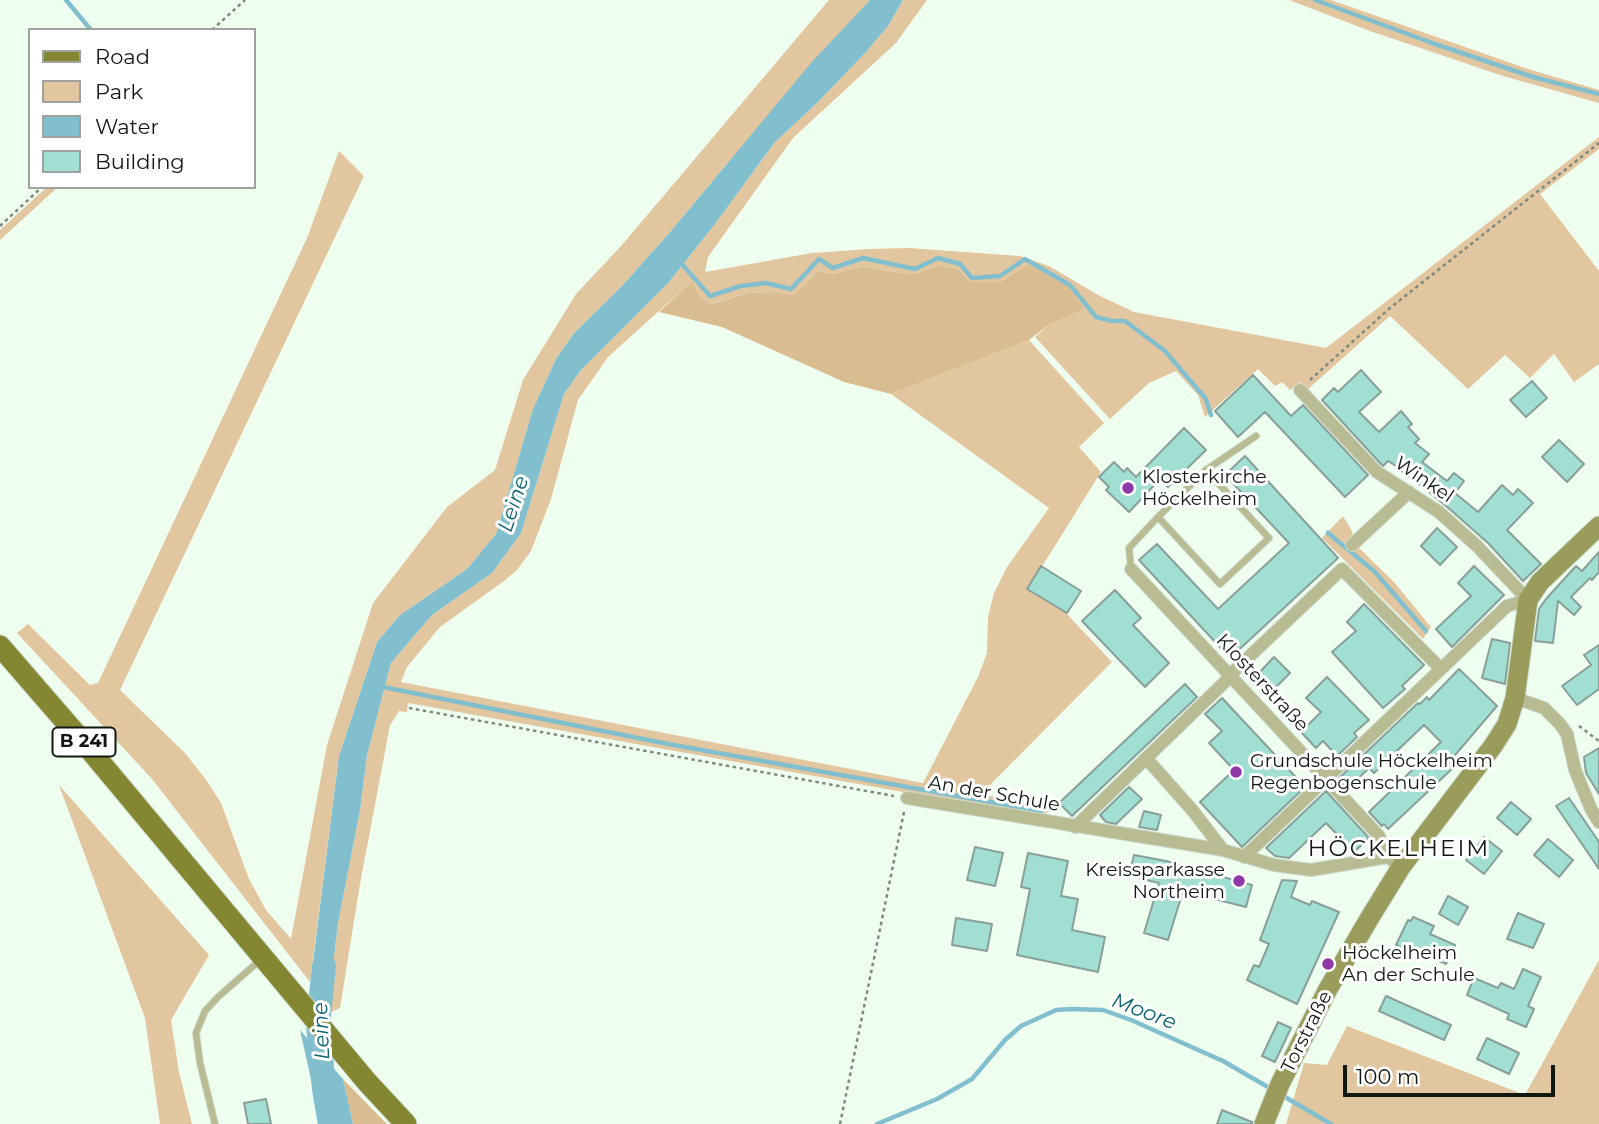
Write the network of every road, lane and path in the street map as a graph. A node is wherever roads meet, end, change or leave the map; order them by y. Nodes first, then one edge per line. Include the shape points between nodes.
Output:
1 (245, 0) edge
2 (214, 28) edge
3 (1599, 143) edge
4 (40, 189) edge
5 (0, 226) edge
6 (1300, 390) joint
7 (1256, 436) dead end
8 (1206, 470) junction
9 (1409, 492) junction
10 (1158, 517) junction
11 (1599, 526) edge
12 (1590, 541) edge
13 (1352, 545) dead end
14 (1131, 569) joint
15 (1528, 600) junction
16 (0, 646) edge
17 (1441, 669) junction
18 (1230, 677) junction
19 (1515, 698) junction
20 (409, 708) dead end
21 (1146, 758) junction
22 (1325, 779) junction
23 (907, 798) junction
24 (1599, 822) edge
25 (1075, 827) junction
26 (1223, 850) junction
27 (1244, 857) junction
28 (1395, 862) junction
29 (263, 957) junction
30 (215, 1124) edge
31 (406, 1124) edge
32 (840, 1124) edge
33 (1264, 1124) edge

1 - 2 path
3 - 6 path via 1390,308
4 - 5 path
6 - 9 street, Winkel via 1377,472
7 - 8 lane
8 - 10 lane
8 - 10 lane via 1269,538 1220,584
9 - 13 street
9 - 15 street, Winkel via 1467,537
10 - 14 lane via 1129,548
11 - 12 street
12 - 15 street via 1540,582
14 - 18 street, Klosterstraße
15 - 17 street via 1507,606
15 - 19 street, Torstraße
16 - 29 main road, B 241
17 - 18 street, An der Schule via 1342,569
17 - 22 street
18 - 21 street, An der Schule
18 - 22 street, Klosterstraße
19 - 24 street via 1544,708 1567,734 1575,770
19 - 28 street, Torstraße via 1507,724 1493,746
20 - 23 path
21 - 25 street, An der Schule
21 - 26 street
22 - 27 street
22 - 28 street, Klosterstraße via 1379,836
23 - 25 street, An der Schule
23 - 32 path
25 - 26 street, An der Schule
26 - 27 street, An der Schule
27 - 28 street, An der Schule via 1311,870
28 - 33 street, Torstraße via 1280,1084
29 - 30 lane via 205,1011 196,1032
29 - 31 main road, B 241

